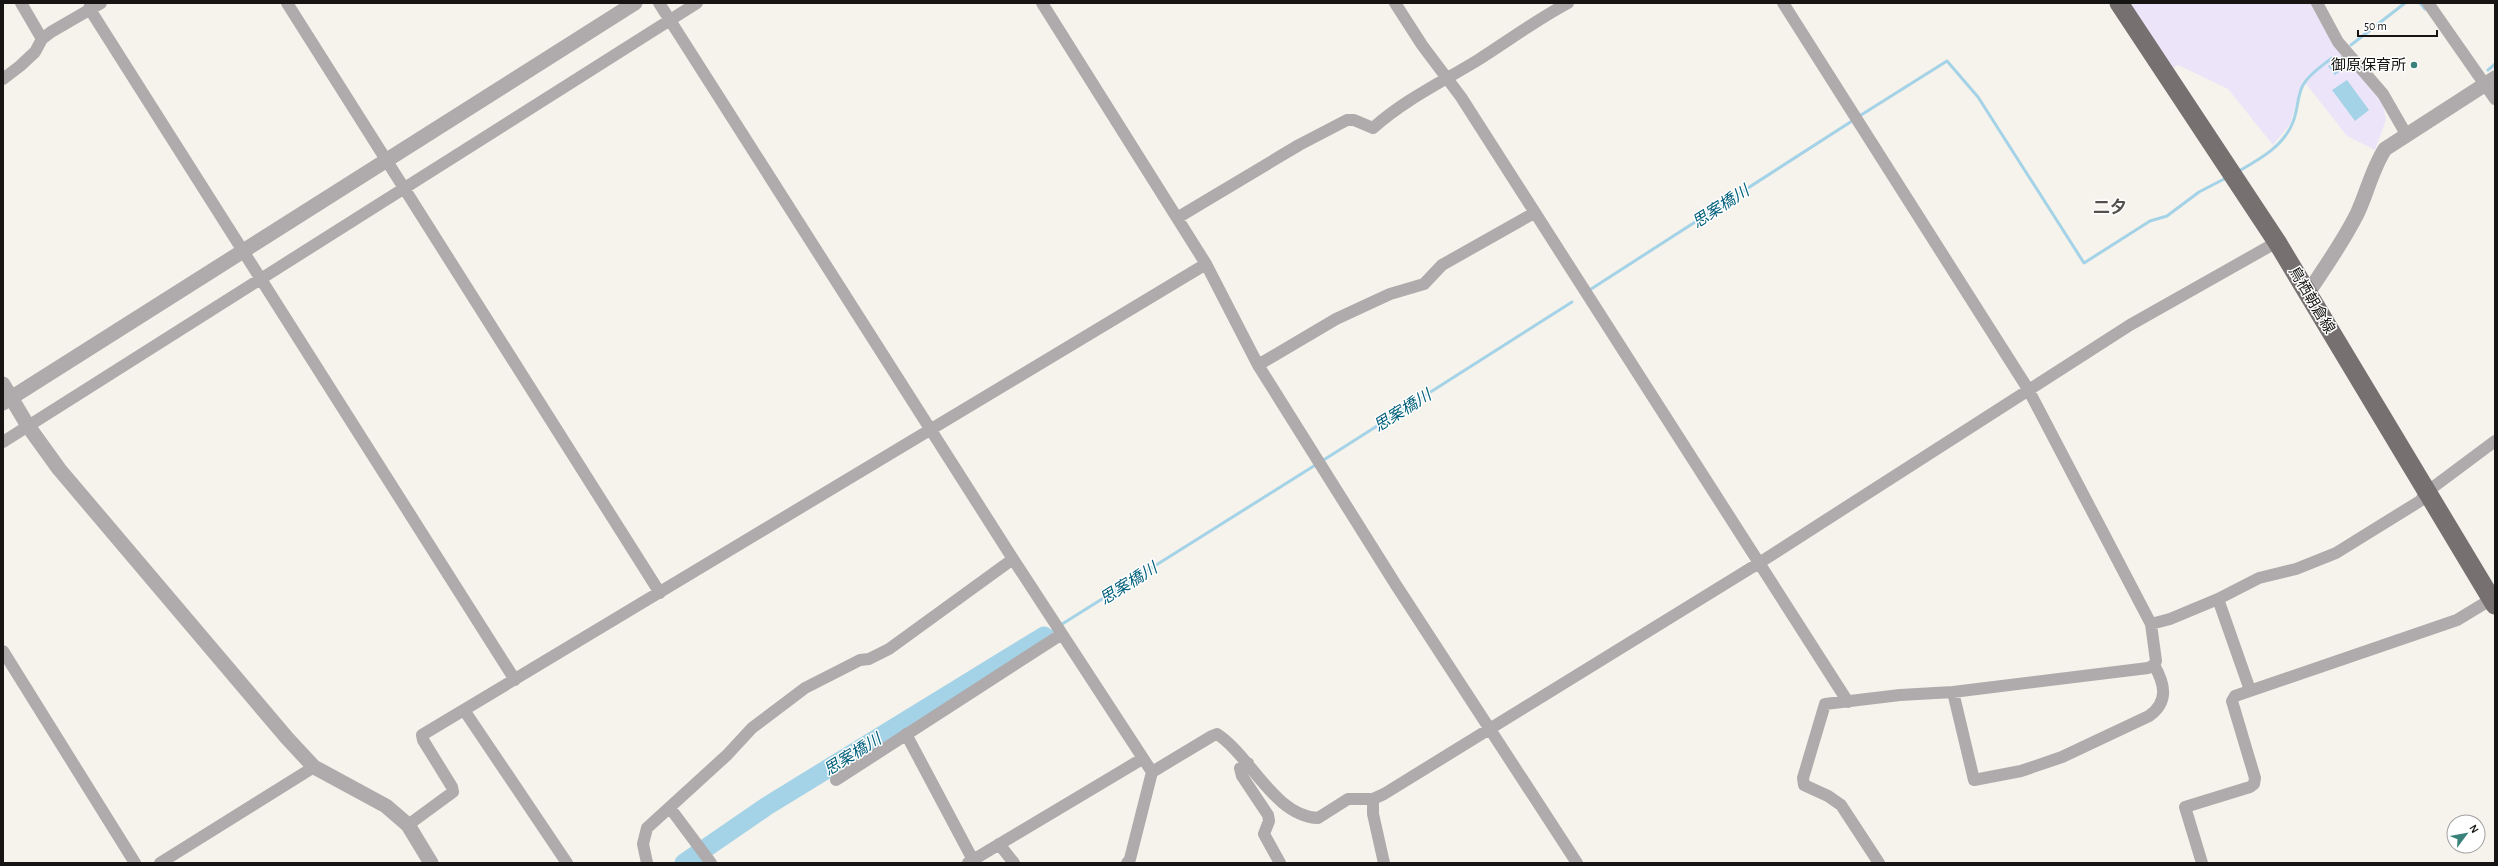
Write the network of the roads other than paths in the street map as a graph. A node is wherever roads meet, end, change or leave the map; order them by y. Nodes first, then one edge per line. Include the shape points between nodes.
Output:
1 (21, 3) edge
2 (101, 3) edge
3 (287, 3) edge
4 (634, 3) edge
5 (658, 3) edge
6 (697, 3) edge
7 (1042, 3) edge
8 (1395, 3) edge
9 (1568, 3) edge
10 (1783, 3) edge
11 (2119, 3) edge
12 (2317, 3) edge
13 (2428, 3) edge
14 (89, 8) junction
15 (670, 20) junction
16 (42, 39) junction
17 (3, 79) edge
18 (1448, 79) junction
19 (2490, 81) edge
20 (2495, 99) edge
21 (2406, 134) junction
22 (385, 161) junction
23 (403, 189) junction
24 (1534, 213) junction
25 (1177, 218) junction
26 (2277, 242) junction
27 (244, 251) junction
28 (1206, 264) junction
29 (262, 279) junction
30 (2308, 293) junction
31 (1258, 365) junction
32 (3, 384) edge
33 (2028, 389) junction
34 (7, 401) edge
35 (28, 426) junction
36 (930, 429) junction
37 (2495, 441) edge
38 (3, 442) edge
39 (2428, 491) junction
40 (1013, 559) junction
41 (1759, 563) junction
42 (660, 593) junction
43 (2218, 599) junction
44 (2494, 600) edge
45 (2152, 624) junction
46 (1061, 633) junction
47 (3, 651) edge
48 (2154, 665) junction
49 (515, 680) junction
50 (2250, 690) junction
51 (1953, 692) junction
52 (1848, 702) junction
53 (464, 710) junction
54 (1490, 728) junction
55 (906, 734) junction
56 (1142, 759) junction
57 (1248, 763) junction
58 (314, 767) junction
59 (1152, 772) junction
60 (836, 780) dead end
61 (1373, 799) junction
62 (670, 808) junction
63 (408, 825) junction
64 (999, 844) junction
65 (709, 860) edge
66 (971, 861) edge
67 (135, 863) edge
68 (160, 863) edge
69 (431, 863) edge
70 (567, 863) edge
71 (647, 863) edge
72 (1014, 863) edge
73 (1127, 863) edge
74 (1280, 863) edge
75 (1384, 863) edge
76 (1577, 863) edge
77 (1879, 863) edge
78 (2202, 863) edge

1 - 16 street
2 - 14 street
3 - 22 street
4 - 22 street
5 - 15 street
6 - 15 street
7 - 25 street
8 - 18 street
9 - 18 street
10 - 33 street
11 - 26 main road, 鳥栖朝倉線
12 - 21 street via 2338,42 2383,94
13 - 19 street
14 - 16 street
14 - 27 street
15 - 23 street
15 - 36 street
16 - 17 street via 35,52
18 - 24 street
18 - 25 street via 1405,102 1373,128 1354,120 1347,120 1299,144
19 - 20 street
19 - 21 street
21 - 30 street via 2385,149 2354,220
22 - 23 street
22 - 27 street
23 - 29 street
23 - 42 street
24 - 31 street via 1442,265 1424,284 1390,294 1353,311
24 - 41 street
25 - 28 street
26 - 30 main road, 鳥栖朝倉線
26 - 33 street via 2130,325
27 - 29 street
27 - 34 street
28 - 31 street
28 - 36 street
29 - 35 street
29 - 49 street
30 - 39 main road, 鳥栖朝倉線
31 - 54 street via 1320,460 1396,585
32 - 34 street
33 - 41 street
33 - 45 street
34 - 35 street
35 - 38 street
35 - 58 street via 59,469
36 - 40 street
36 - 42 street
37 - 39 street
39 - 43 street via 2420,501 2336,553 2296,569 2259,578
39 - 44 main road, 鳥栖朝倉線
40 - 46 street
40 - 62 street via 889,649 828,676 799,693 752,728
41 - 52 street
41 - 54 street
42 - 49 street
43 - 45 street
43 - 50 street
44 - 50 street via 2457,620
45 - 48 street via 2156,661
46 - 55 street
46 - 56 street
47 - 67 street
48 - 51 street via 2148,668
48 - 51 street via 2162,678 2164,689 2162,702 2149,716 2062,757 2021,771 1974,780
49 - 53 street
50 - 78 street via 2235,696 2232,701 2254,773 2254,784 2185,807
51 - 52 street via 1900,695
52 - 77 street via 1825,704 1803,778 1804,785 1841,805
53 - 63 street via 422,735 453,792
53 - 70 street
54 - 61 street
54 - 76 street
55 - 60 street
55 - 66 street
56 - 59 street
56 - 64 street
57 - 59 street via 1239,751 1229,746 1217,734
57 - 61 street via 1266,788 1288,806 1313,818 1318,818 1348,799
57 - 74 street via 1240,768 1242,776 1268,815 1269,821 1264,834
58 - 63 street via 386,806
58 - 68 street
59 - 73 street
61 - 75 street via 1373,814
62 - 65 street
62 - 71 street via 647,828 643,844
63 - 69 street
64 - 66 street
64 - 72 street

